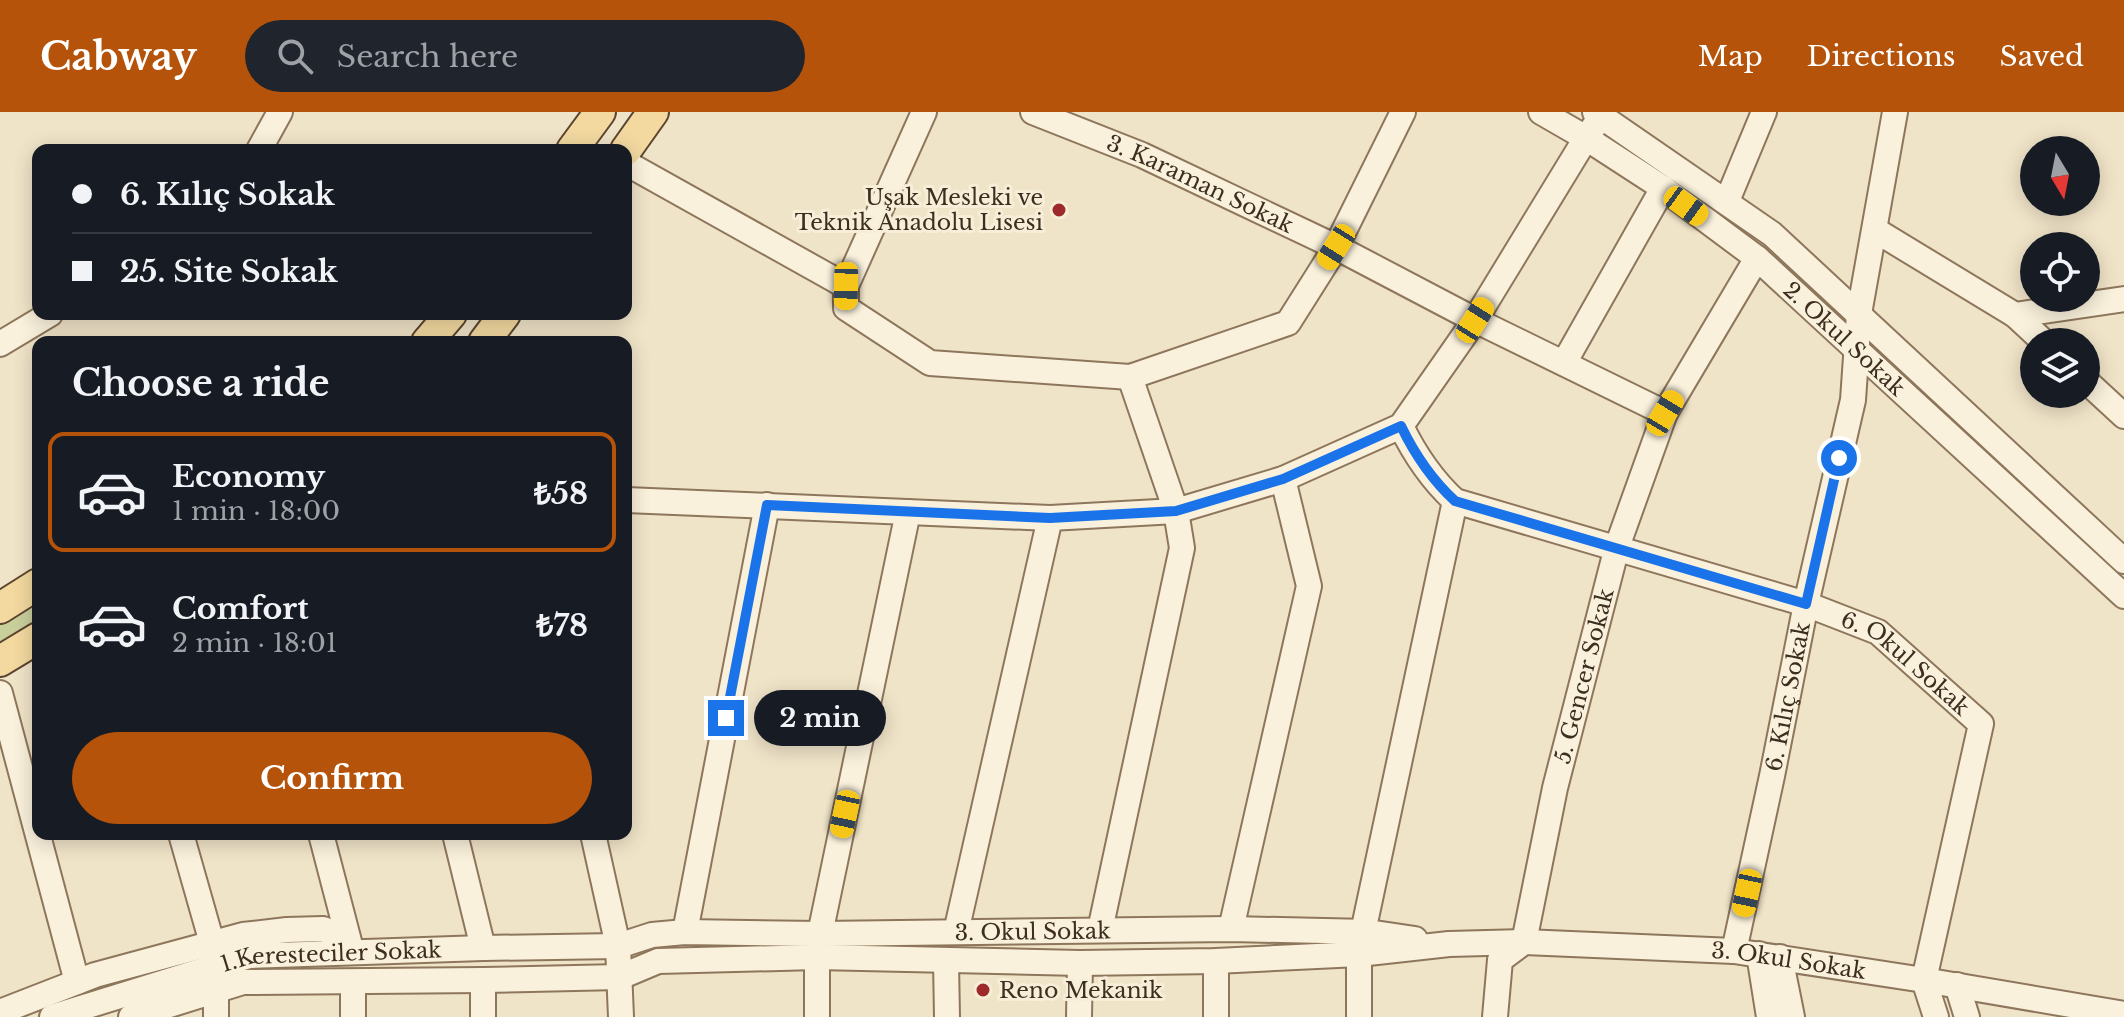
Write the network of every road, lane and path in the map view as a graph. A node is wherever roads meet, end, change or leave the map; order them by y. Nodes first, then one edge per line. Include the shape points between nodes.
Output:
1 (280, 112) edge
2 (600, 112) edge
3 (653, 112) edge
4 (924, 112) edge
5 (1033, 112) edge
6 (1403, 112) edge
7 (1541, 112) edge
8 (1764, 112) edge
9 (1895, 112) edge
10 (1600, 113) edge
11 (1586, 138) junction
12 (262, 144) edge
13 (576, 144) edge
14 (630, 144) edge
15 (632, 166) edge
16 (1663, 188) junction
17 (1727, 201) junction
18 (1875, 230) junction
19 (1336, 247) junction
20 (1757, 258) junction
21 (846, 286) junction
22 (2124, 299) edge
23 (1859, 314) junction
24 (2015, 315) junction
25 (40, 320) edge
26 (446, 320) edge
27 (1475, 320) junction
28 (2029, 328) edge
29 (432, 336) edge
30 (0, 344) edge
31 (1858, 349) junction
32 (1564, 363) junction
33 (1130, 377) junction
34 (2100, 394) edge
35 (1665, 413) junction
36 (2124, 416) edge
37 (1401, 426) junction
38 (1283, 479) junction
39 (632, 500) edge
40 (1455, 501) junction
41 (767, 505) junction
42 (1176, 511) junction
43 (908, 512) junction
44 (1050, 518) junction
45 (1617, 547) junction
46 (2124, 561) edge
47 (32, 588) edge
48 (2124, 596) edge
49 (1806, 604) junction
50 (0, 608) edge
51 (32, 642) edge
52 (0, 661) edge
53 (0, 693) edge
54 (32, 813) edge
55 (39, 840) edge
56 (183, 840) edge
57 (323, 840) edge
58 (456, 840) edge
59 (594, 840) edge
60 (1231, 929) junction
61 (1100, 930) junction
62 (685, 932) junction
63 (956, 932) junction
64 (1524, 942) junction
65 (212, 943) junction
66 (1361, 943) junction
67 (350, 945) junction
68 (618, 946) junction
69 (819, 946) junction
70 (483, 948) junction
71 (1734, 951) junction
72 (1770, 955) junction
73 (946, 961) junction
74 (1216, 961) junction
75 (1080, 963) junction
76 (620, 977) junction
77 (483, 980) junction
78 (1924, 980) junction
79 (77, 982) junction
80 (353, 982) junction
81 (1957, 985) junction
82 (216, 990) junction
83 (0, 1012) edge
84 (2124, 1014) edge
85 (52, 1017) edge
86 (131, 1017) edge
87 (216, 1017) edge
88 (353, 1017) edge
89 (483, 1017) edge
90 (621, 1017) edge
91 (817, 1017) edge
92 (947, 1017) edge
93 (1079, 1017) edge
94 (1216, 1017) edge
95 (1359, 1017) edge
96 (1495, 1017) edge
97 (1769, 1017) edge
98 (1792, 1017) edge
99 (1936, 1017) edge
100 (1967, 1017) edge

1 - 12 street
2 - 13 main road
3 - 14 main road
4 - 21 street
5 - 19 street, 3. Karaman Sokak via 1142,155
6 - 19 street
7 - 11 street, 2. Okul Sokak
8 - 17 street
9 - 18 street, 6. Kılıç Sokak
10 - 11 street
10 - 17 street, 2. Okul Sokak
11 - 16 street, 2. Okul Sokak
11 - 27 street
15 - 21 street
16 - 20 street, 2. Okul Sokak
16 - 32 street
17 - 23 street, 2. Okul Sokak via 1772,234
18 - 23 street, 6. Kılıç Sokak
18 - 24 street
19 - 27 street, 3. Karaman Sokak
19 - 33 street via 1288,323
20 - 31 street, 2. Okul Sokak
20 - 35 street, 5. Gencer Sokak
21 - 33 street via 846,308 930,363
22 - 24 street
23 - 31 street, 6. Kılıç Sokak
23 - 46 street, 2. Okul Sokak
24 - 28 street
25 - 30 street
26 - 29 main road
27 - 32 street, 3. Karaman Sokak
27 - 37 street
31 - 48 street, 2. Okul Sokak
31 - 49 street, 6. Kılıç Sokak via 1853,400
32 - 35 street, 3. Karaman Sokak
33 - 42 street
34 - 36 street
35 - 45 street, 5. Gencer Sokak
37 - 38 street
37 - 40 street via 1415,455
38 - 42 street
38 - 60 street via 1309,586
39 - 41 street
40 - 45 street, 6. Okul Sokak
40 - 66 street
41 - 43 street
41 - 62 street
42 - 44 street
42 - 61 street via 1182,548
43 - 44 street
43 - 69 street
44 - 63 street
45 - 49 street, 6. Okul Sokak
45 - 64 street, 5. Gencer Sokak via 1555,788
47 - 50 main road
49 - 71 street, 6. Kılıç Sokak
49 - 78 street, 6. Okul Sokak via 1878,632 1981,724
51 - 52 main road
53 - 54 street
55 - 79 street
56 - 65 street
57 - 67 street
58 - 70 street
59 - 68 street
60 - 61 street, 3. Okul Sokak
60 - 66 street, 3. Okul Sokak
61 - 63 street, 3. Okul Sokak
62 - 68 street, 3. Okul Sokak
62 - 69 street, 3. Okul Sokak
63 - 69 street, 3. Okul Sokak
64 - 66 street, 3. Okul Sokak
64 - 71 street, 3. Okul Sokak
64 - 96 street via 1500,960
65 - 67 street via 243,935 323,929
65 - 79 street
66 - 74 street, 3. Okul Sokak
66 - 95 street
67 - 70 street, 1.Keresteciler Sokak
67 - 85 street, 1.Keresteciler Sokak via 249,956
68 - 70 street, 1.Keresteciler Sokak
68 - 76 street
69 - 73 street, 3. Okul Sokak
69 - 76 street, 3. Okul Sokak via 658,961
69 - 91 street
71 - 72 street, 3. Okul Sokak
72 - 78 street, 3. Okul Sokak
72 - 97 street
72 - 98 street
73 - 75 street, 3. Okul Sokak
73 - 92 street
74 - 75 street, 3. Okul Sokak
74 - 94 street
75 - 93 street
76 - 77 street, 1.Keresteciler Sokak
76 - 90 street
77 - 80 street, 1.Keresteciler Sokak
77 - 89 street
78 - 81 street, 3. Okul Sokak
78 - 99 street
79 - 83 street
80 - 82 street, 1.Keresteciler Sokak via 243,982
80 - 88 street
81 - 84 street, 3. Okul Sokak
81 - 100 street
82 - 86 street, 1.Keresteciler Sokak
82 - 87 street

